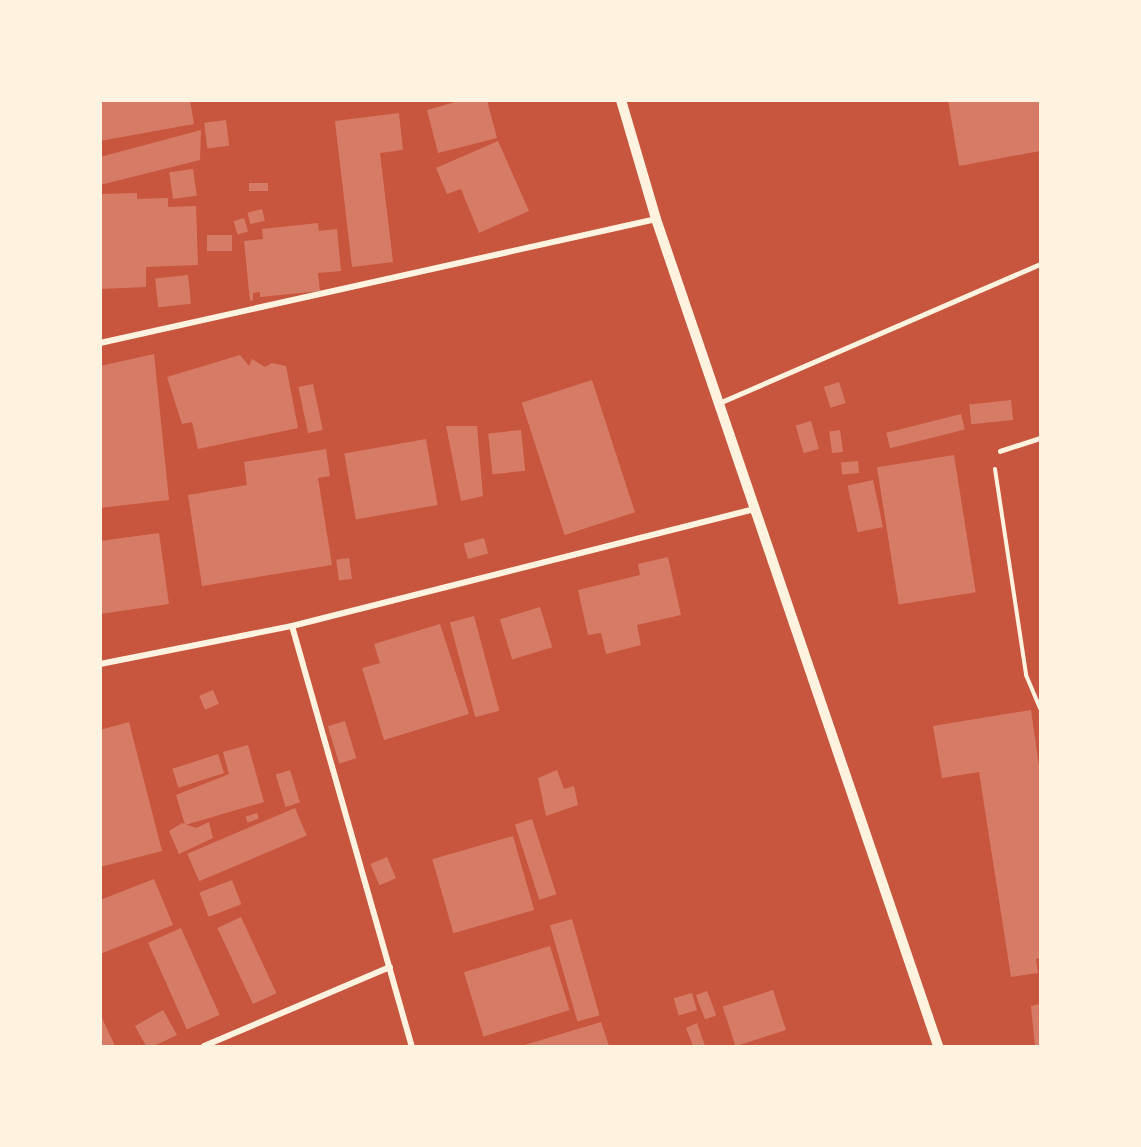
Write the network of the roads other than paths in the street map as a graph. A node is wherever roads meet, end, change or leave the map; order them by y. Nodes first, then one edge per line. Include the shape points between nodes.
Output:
1 (621, 100) edge
2 (656, 219) junction
3 (1041, 264) edge
4 (100, 343) edge
5 (719, 403) junction
6 (1041, 438) edge
7 (1000, 451) road end
8 (754, 508) junction
9 (292, 626) junction
10 (100, 664) edge
11 (390, 967) junction
12 (204, 1047) edge
13 (412, 1047) edge
14 (938, 1047) edge

1 - 2 street
2 - 4 street
2 - 5 street
3 - 5 lane
5 - 8 street
6 - 7 lane
8 - 9 street
8 - 14 street
9 - 10 street
9 - 11 street
11 - 12 street
11 - 13 street

